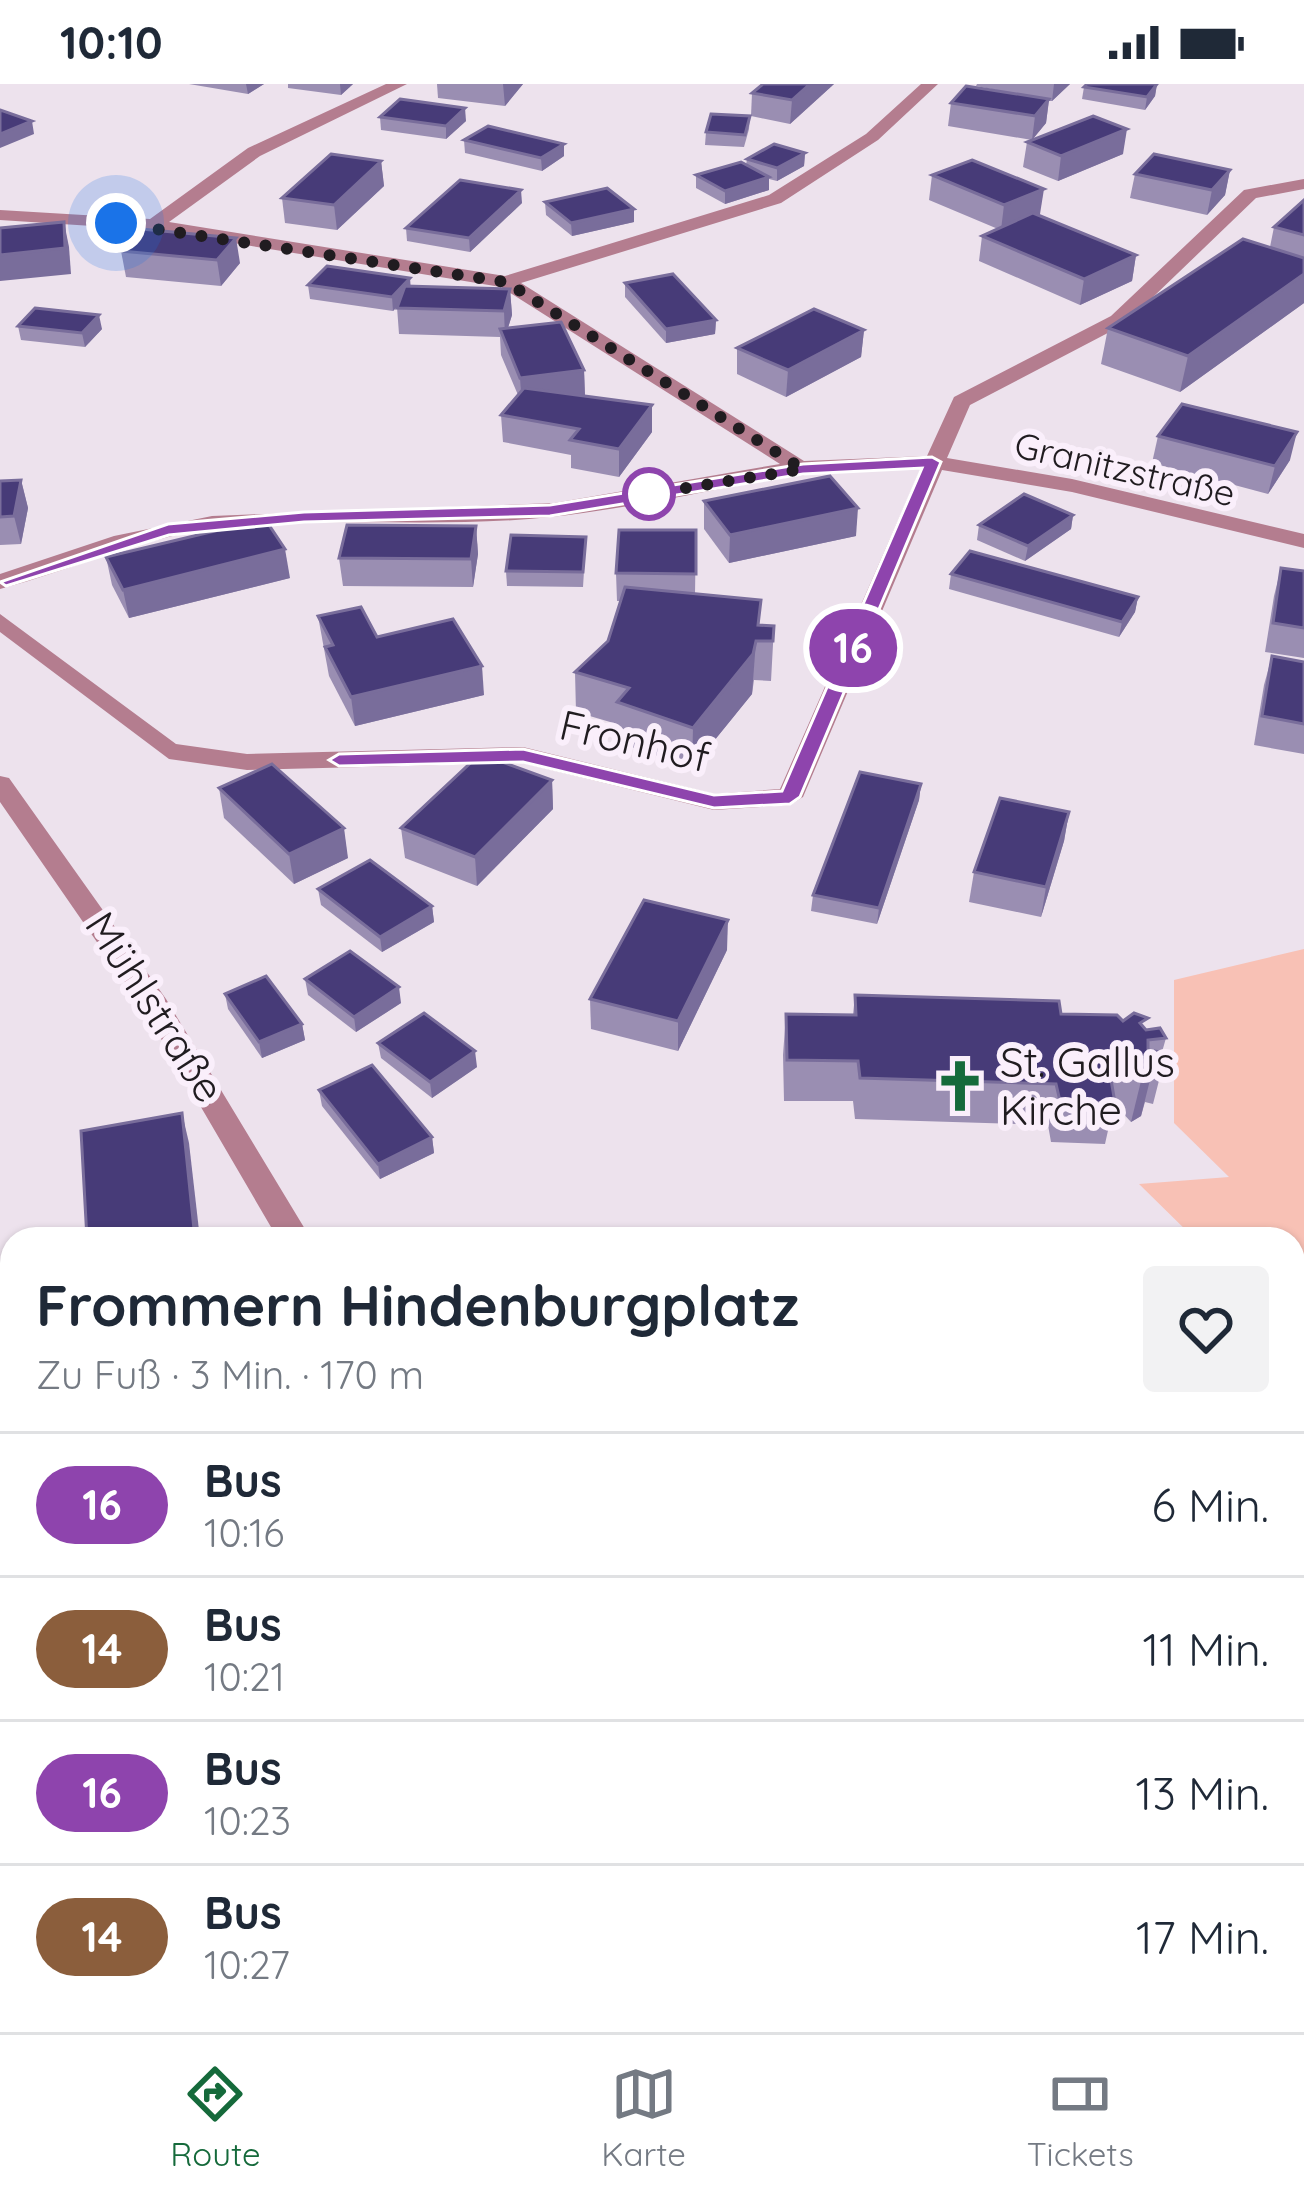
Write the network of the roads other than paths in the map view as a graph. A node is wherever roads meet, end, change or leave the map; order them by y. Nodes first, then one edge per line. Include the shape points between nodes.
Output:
1 (399, 84) edge
2 (931, 84) edge
3 (1304, 184) edge
4 (0, 215) edge
5 (154, 225) junction
6 (506, 282) junction
7 (932, 462) junction
8 (803, 469) junction
9 (1304, 541) edge
10 (0, 582) edge
11 (0, 621) edge
12 (0, 784) edge
13 (288, 1227) edge

1 - 5 street via 254,152
2 - 6 street via 872,137 776,199
3 - 7 street via 1250,194 1118,320 961,401
4 - 5 street
5 - 6 street
6 - 8 street
7 - 8 street, Granitzstraße
7 - 9 street, Granitzstraße
7 - 11 street, Fronhof via 790,797 714,802 523,755 248,762 169,751
8 - 10 street, Granitzstraße via 550,511 304,517 168,530
12 - 13 street, Mühlstraße via 193,1058

